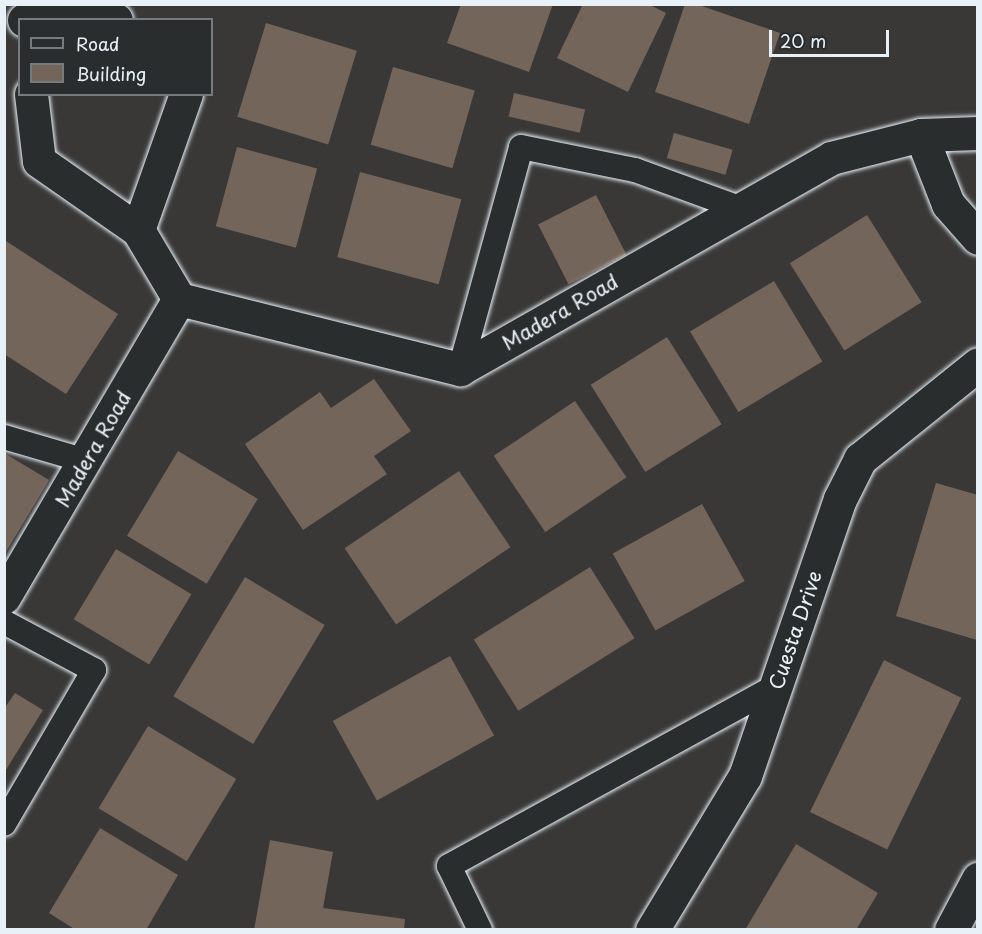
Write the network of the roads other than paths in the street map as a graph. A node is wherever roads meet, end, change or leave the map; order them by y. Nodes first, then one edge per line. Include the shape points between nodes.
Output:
1 (36, 18) edge
2 (111, 18) edge
3 (31, 96) edge
4 (185, 96) edge
5 (978, 133) edge
6 (921, 135) junction
7 (742, 209) junction
8 (138, 230) junction
9 (978, 238) edge
10 (179, 299) junction
11 (978, 364) edge
12 (460, 369) junction
13 (4, 437) edge
14 (86, 461) junction
15 (4, 597) edge
16 (4, 622) edge
17 (775, 687) junction
18 (4, 824) edge
19 (978, 879) edge
20 (480, 930) edge
21 (651, 930) edge
22 (951, 930) edge

1 - 2 street via 88,9
3 - 8 street via 39,161
4 - 8 street
5 - 6 street, Madera Road
6 - 7 street, Madera Road via 831,158
6 - 9 street via 948,204
7 - 12 street, Madera Road
7 - 12 lane via 635,170 521,147
8 - 10 street
10 - 12 street
10 - 14 street, Madera Road
11 - 17 street, Cuesta Drive via 860,459 840,499
13 - 14 lane
14 - 15 street, Madera Road
16 - 18 lane via 94,670
17 - 20 lane via 449,866
17 - 21 street, Cuesta Drive via 745,776
19 - 22 street

